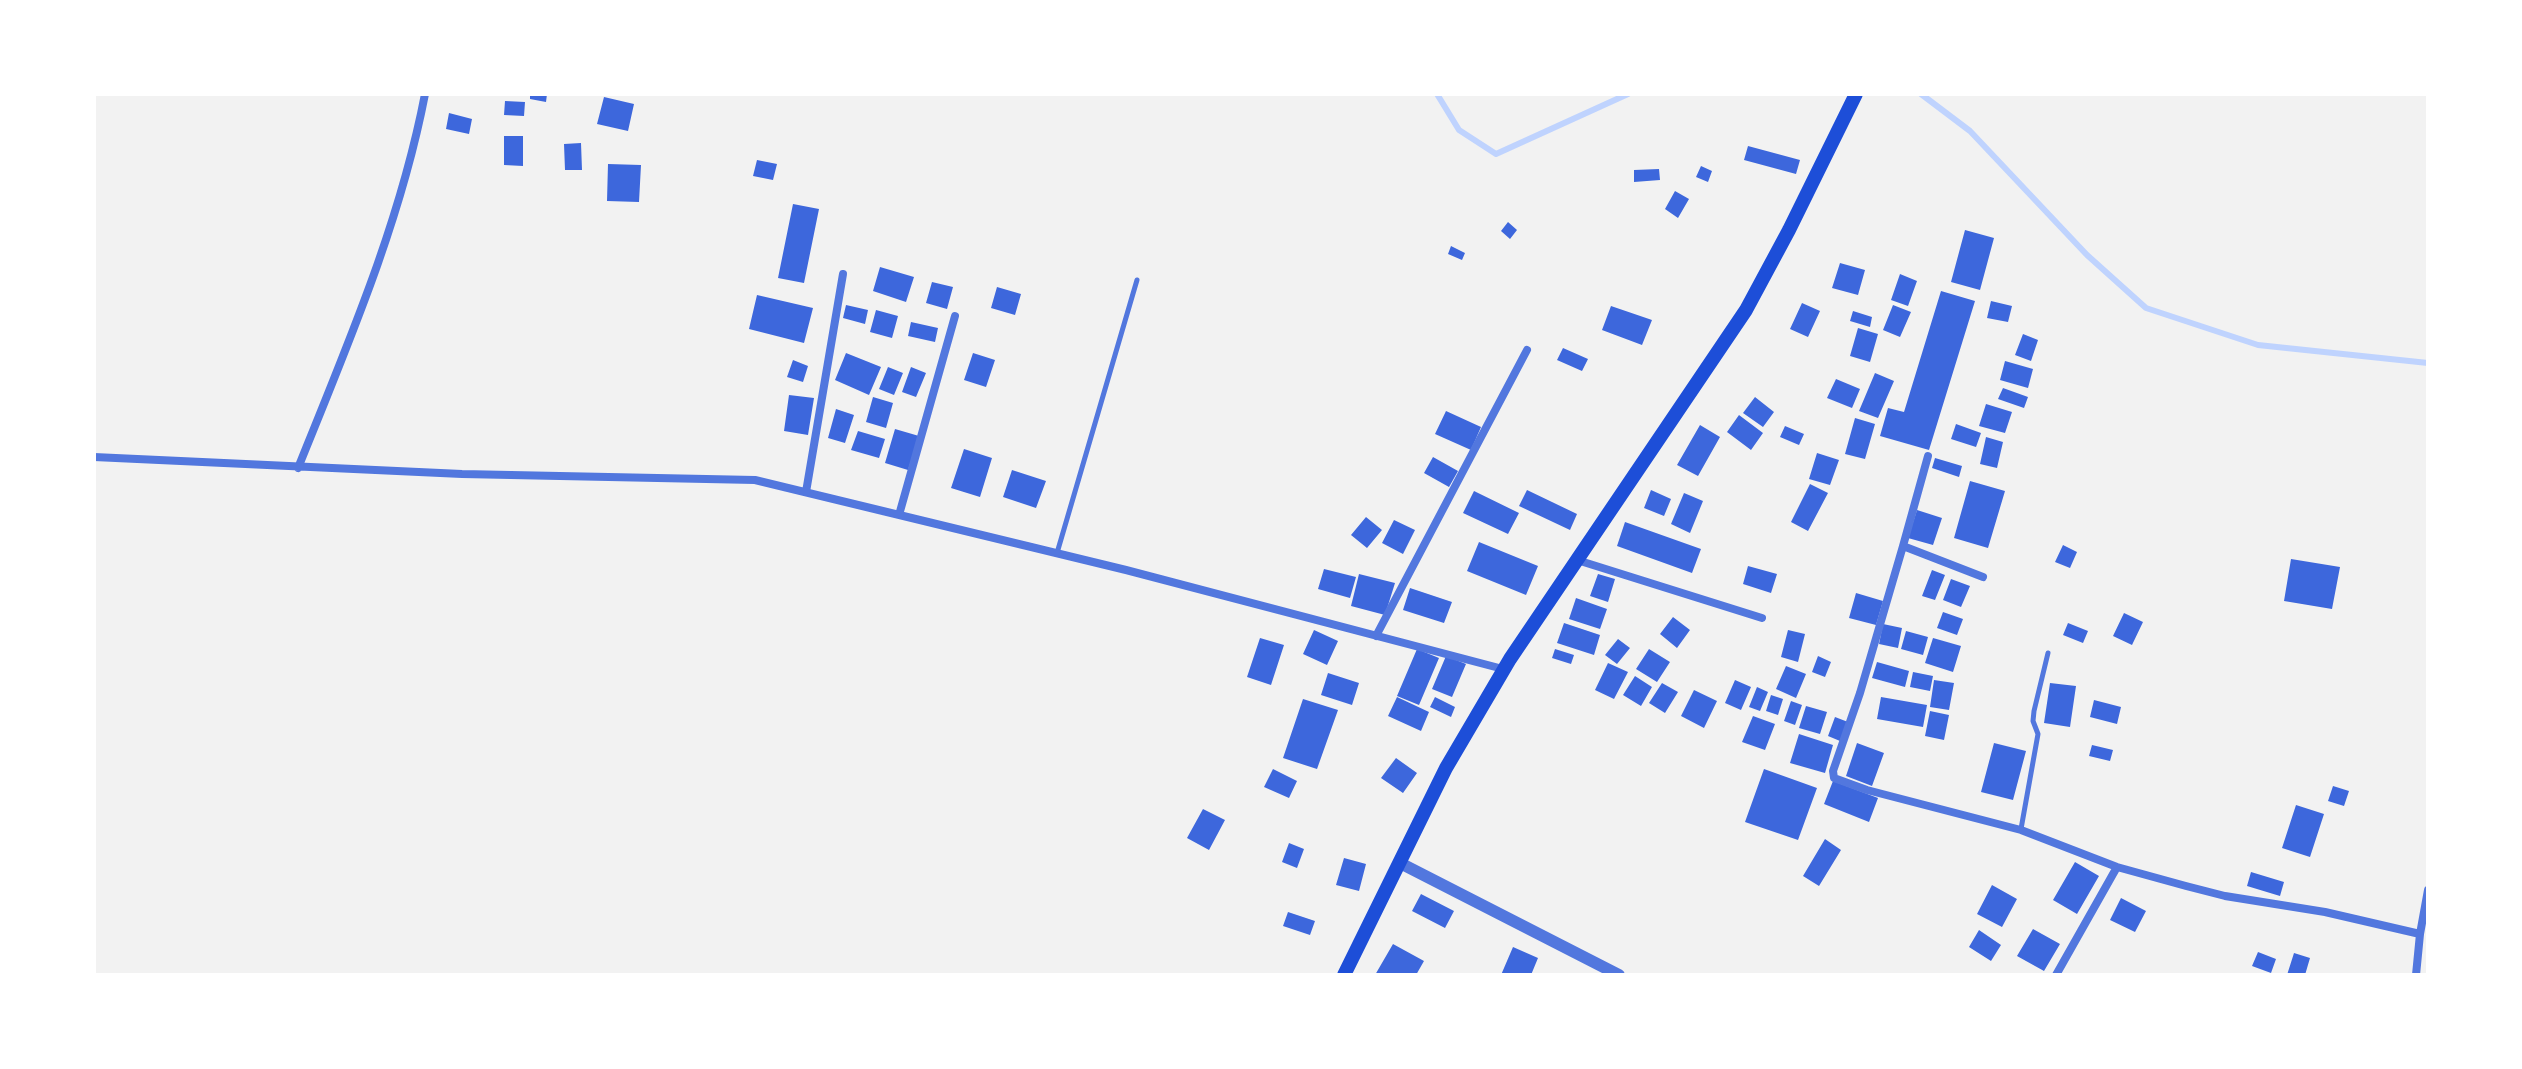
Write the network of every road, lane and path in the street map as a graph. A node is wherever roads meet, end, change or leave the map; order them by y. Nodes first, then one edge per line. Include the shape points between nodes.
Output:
1 (425, 94) edge
2 (1856, 94) edge
3 (843, 274) dead end
4 (1137, 280) dead end
5 (955, 316) dead end
6 (1527, 350) dead end
7 (1928, 456) dead end
8 (94, 457) edge
9 (298, 468) junction
10 (806, 492) junction
11 (899, 515) junction
12 (1903, 546) junction
13 (1057, 553) junction
14 (1576, 559) junction
15 (1983, 577) dead end
16 (1762, 618) dead end
17 (1376, 636) junction
18 (2048, 653) dead end
19 (1503, 669) junction
20 (2021, 830) junction
21 (1400, 863) junction
22 (2117, 867) junction
23 (2428, 890) edge
24 (2420, 934) junction
25 (2428, 969) edge
26 (2416, 972) edge
27 (1344, 975) edge
28 (1619, 975) edge
29 (2056, 975) edge

1 - 9 street via 401,193 365,301
2 - 14 main road via 1746,310
3 - 10 street
4 - 13 lane
5 - 11 street
6 - 17 street
7 - 12 street
8 - 9 street
9 - 10 street via 755,480
10 - 11 street
11 - 13 street
12 - 15 street
12 - 20 street via 1833,776 1867,790
13 - 17 street
14 - 16 street
14 - 19 main road
17 - 19 street
18 - 20 lane via 2034,711 2038,734
19 - 21 main road
20 - 22 street
21 - 27 main road
21 - 28 street
22 - 24 street via 2225,896
22 - 29 street
23 - 24 street
24 - 26 street
25 - 26 street

